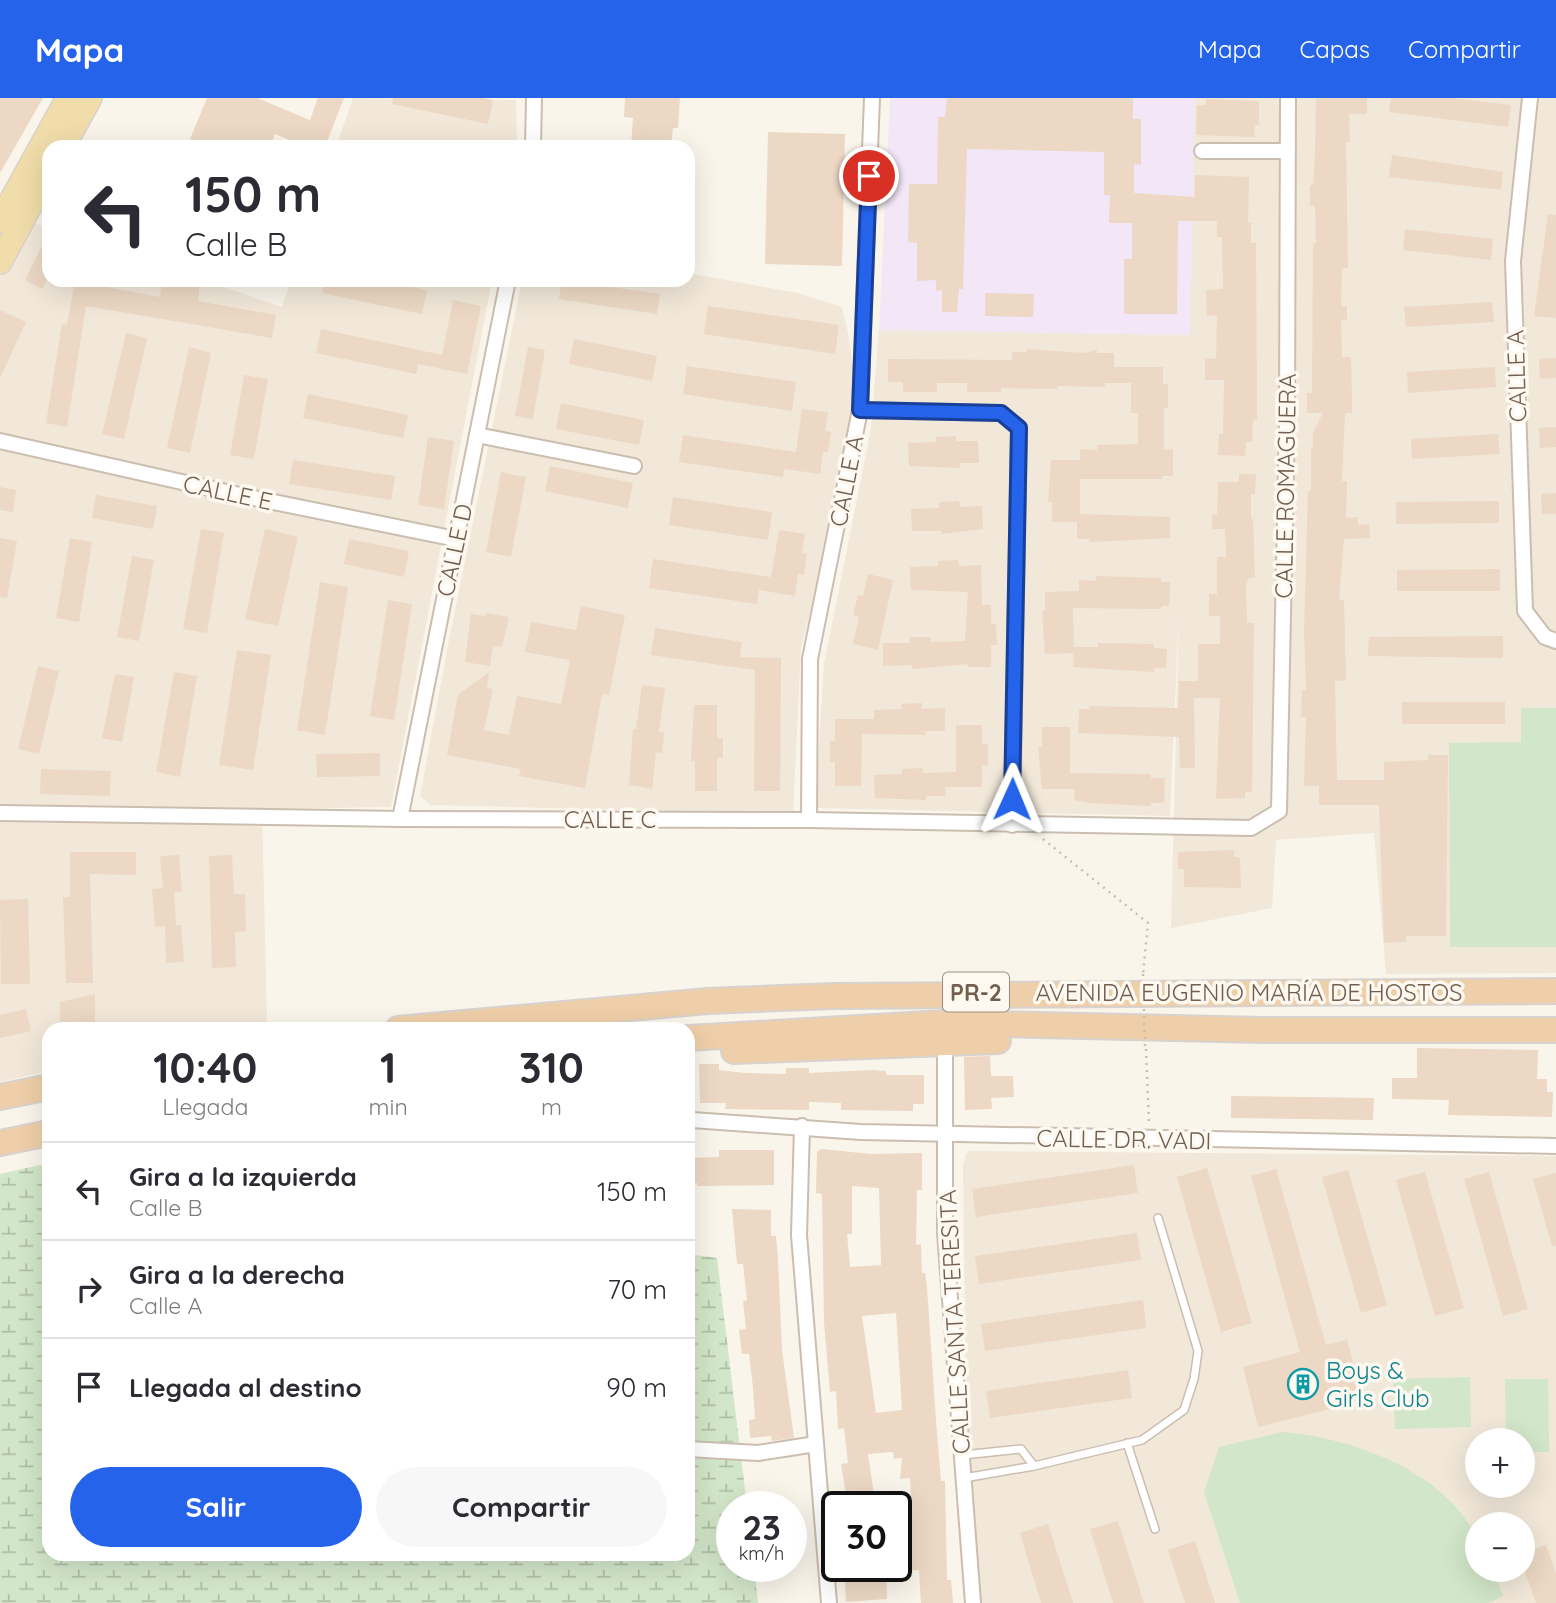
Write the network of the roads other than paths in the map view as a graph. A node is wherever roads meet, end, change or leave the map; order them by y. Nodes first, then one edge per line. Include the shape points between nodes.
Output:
1 (68, 98) edge
2 (90, 98) edge
3 (534, 98) edge
4 (872, 98) edge
5 (1288, 98) edge
6 (1530, 98) edge
7 (45, 140) edge
8 (66, 140) edge
9 (533, 140) edge
10 (42, 145) edge
11 (1202, 151) dead end
12 (1286, 151) junction
13 (42, 185) edge
14 (0, 221) edge
15 (0, 262) edge
16 (507, 287) edge
17 (860, 410) junction
18 (477, 435) junction
19 (0, 441) edge
20 (634, 467) dead end
21 (456, 538) junction
22 (1556, 641) edge
23 (0, 813) edge
24 (400, 819) junction
25 (809, 820) junction
26 (1019, 825) junction
27 (1221, 827) joint
28 (1556, 991) edge
29 (473, 1022) edge
30 (1129, 1027) junction
31 (1556, 1030) edge
32 (695, 1038) edge
33 (945, 1040) junction
34 (695, 1052) edge
35 (42, 1088) edge
36 (0, 1097) edge
37 (695, 1121) edge
38 (802, 1126) junction
39 (42, 1134) edge
40 (946, 1135) junction
41 (0, 1143) edge
42 (1556, 1146) edge
43 (1158, 1218) dead end
44 (1127, 1443) junction
45 (816, 1444) junction
46 (695, 1450) edge
47 (962, 1455) junction
48 (1034, 1466) junction
49 (963, 1478) junction
50 (1155, 1529) dead end
51 (829, 1603) edge
52 (973, 1603) edge

1 - 7 main road
2 - 8 main road
3 - 9 street
4 - 17 street, CALLE A
5 - 12 street, CALLE ROMAGUERA
6 - 22 street, CALLE A via 1513,261 1525,611 1545,637
10 - 14 main road
11 - 12 street
12 - 27 street, CALLE ROMAGUERA via 1287,418 1279,811 1251,828
13 - 15 main road
16 - 18 street, CALLE D
17 - 25 street, CALLE A via 810,659
17 - 26 street via 1001,413 1019,428
18 - 20 street
18 - 21 street, CALLE D
19 - 21 street, CALLE E
21 - 24 street, CALLE D
23 - 24 street, CALLE C
24 - 25 street, CALLE C
25 - 26 street, CALLE C
26 - 27 street, CALLE C
28 - 29 highway, AVENIDA EUGENIO MARÍA DE HOSTOS / PR-2 via 834,996 708,1000
30 - 31 highway, AVENIDA EUGENIO MARÍA DE HOSTOS / PR-2
30 - 32 highway, AVENIDA EUGENIO MARÍA DE HOSTOS / PR-2 via 945,1023
30 - 33 highway via 1027,1041
33 - 34 highway
33 - 40 street, CALLE SANTA TERESITA
35 - 36 highway
37 - 38 street, CALLE DR. VADI
38 - 40 street, CALLE DR. VADI
38 - 45 street via 799,1235
39 - 41 highway
40 - 42 street, CALLE DR. VADI
40 - 47 street, CALLE SANTA TERESITA via 945,1233
43 - 44 lane via 1198,1351 1184,1410 1142,1440
44 - 48 lane
44 - 50 lane
45 - 46 street via 758,1453
45 - 51 street
47 - 48 lane via 1021,1449
47 - 49 street, CALLE SANTA TERESITA
48 - 49 lane
49 - 52 street, CALLE SANTA TERESITA

